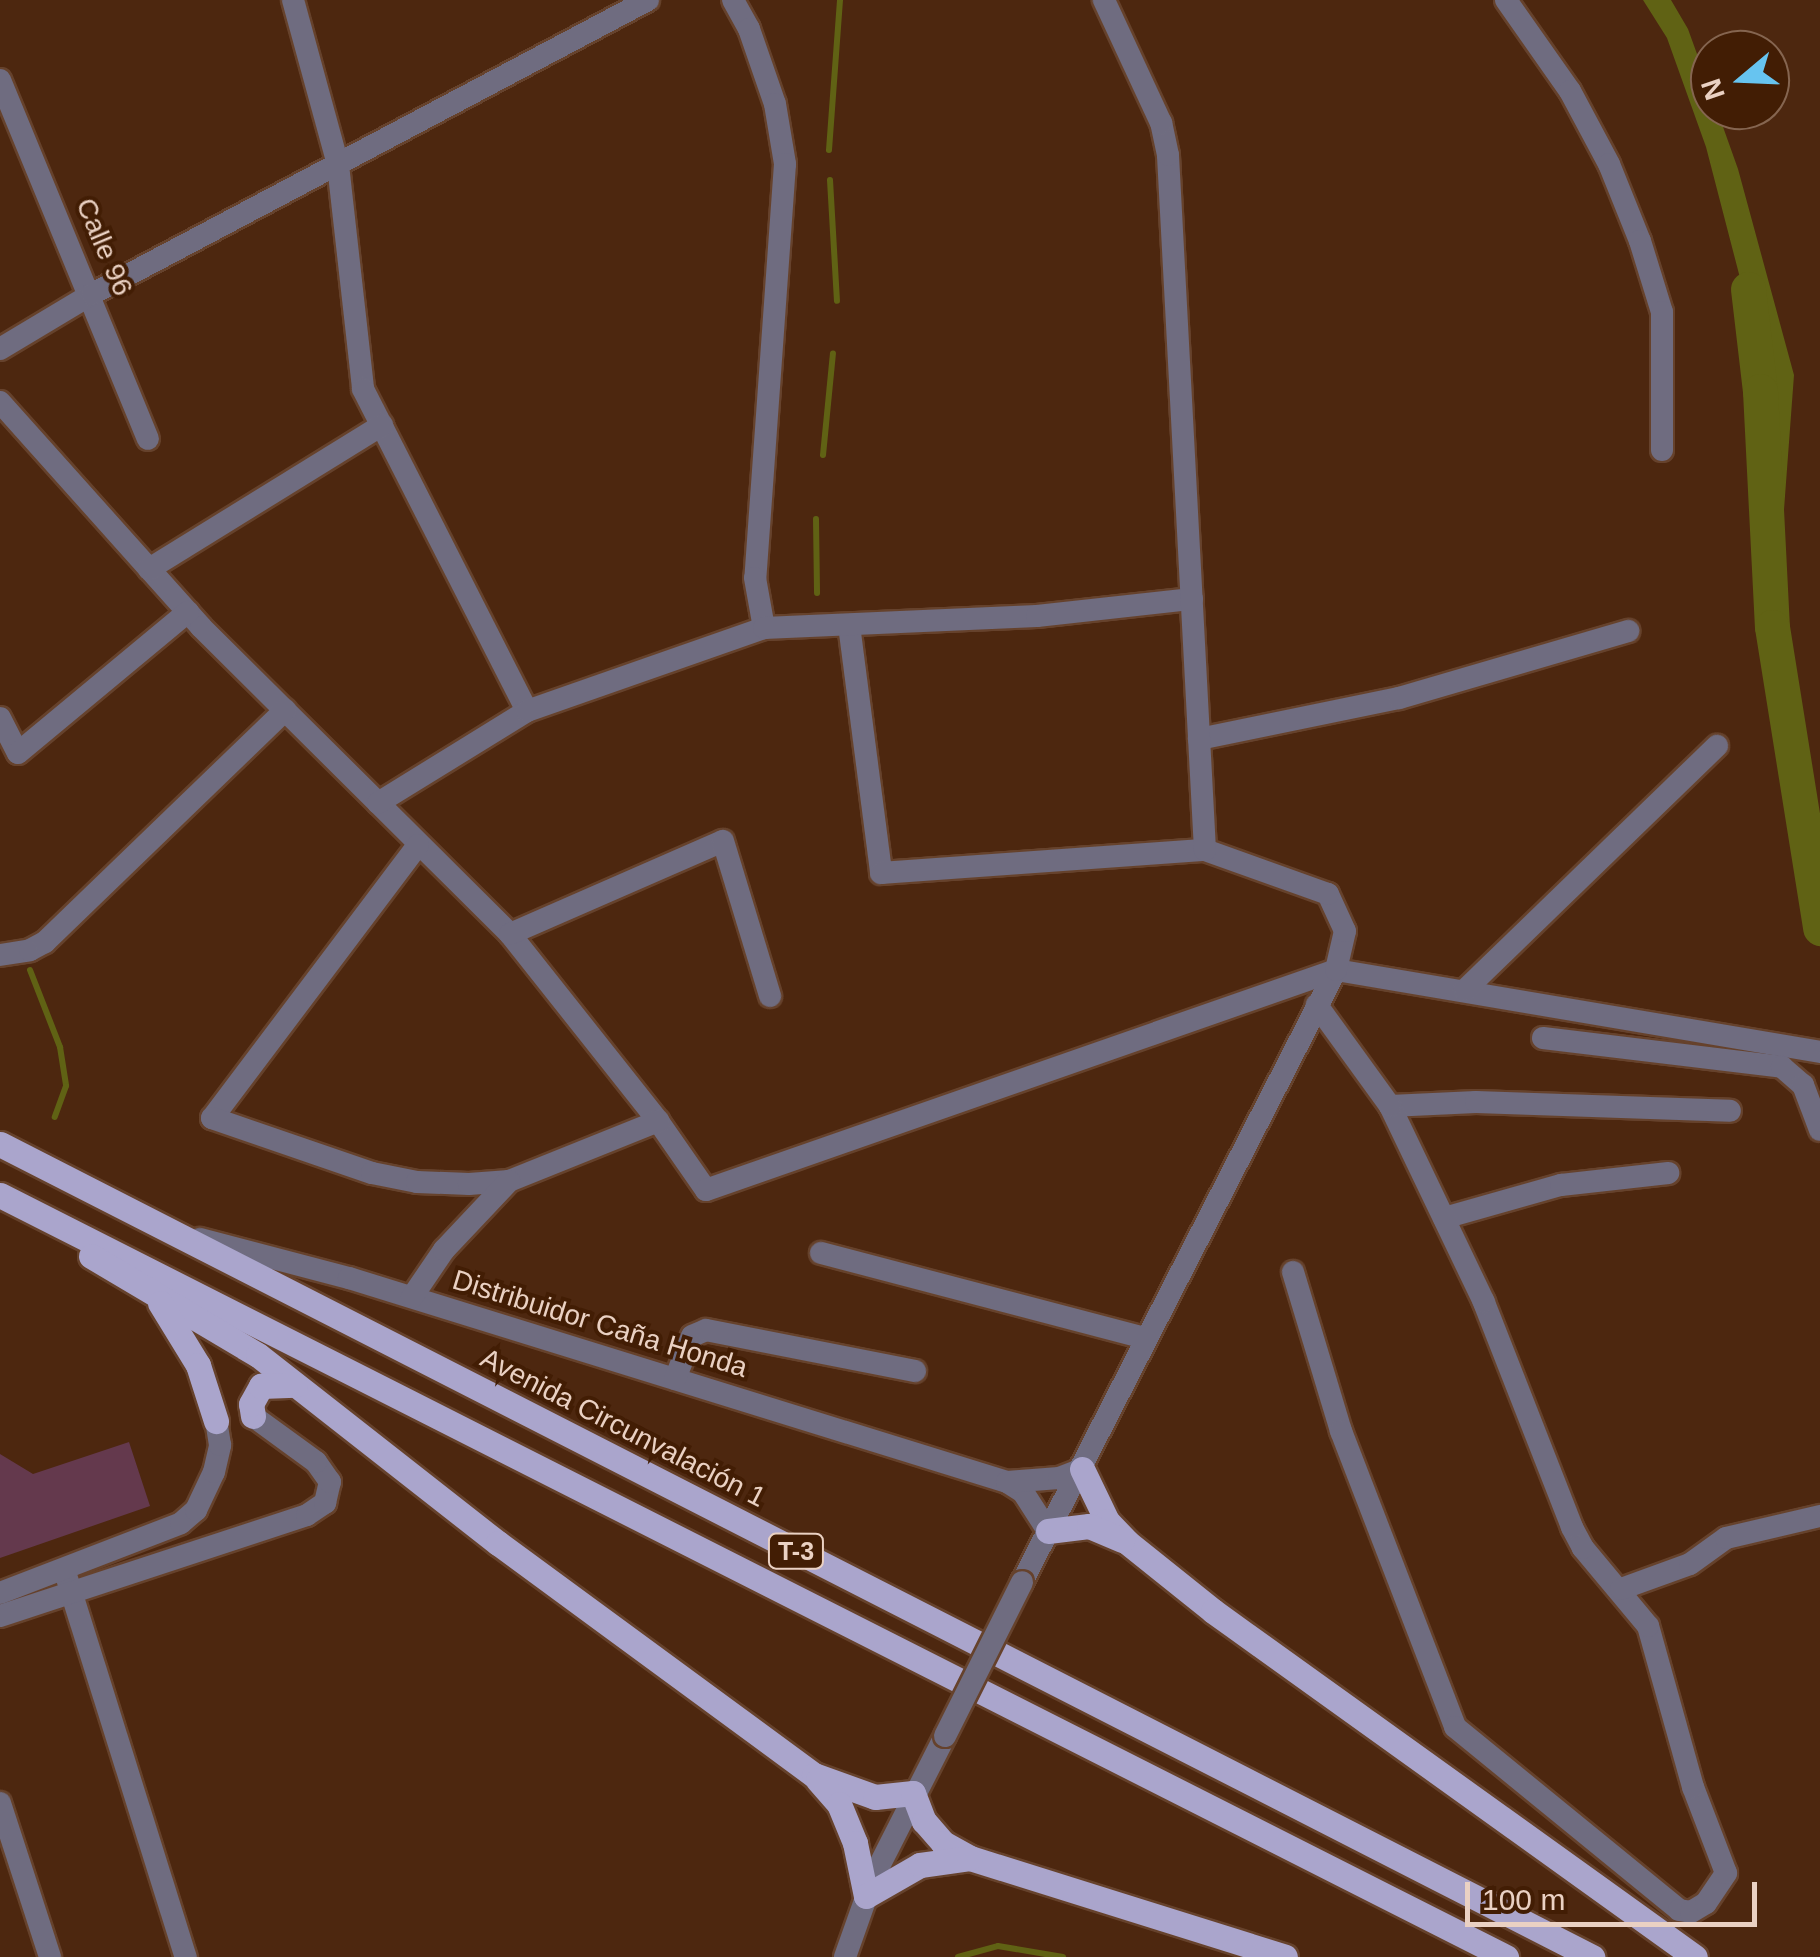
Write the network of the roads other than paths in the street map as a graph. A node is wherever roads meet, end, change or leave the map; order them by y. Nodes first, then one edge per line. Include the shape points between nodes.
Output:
1 (293, 0) edge
2 (648, 0) edge
3 (733, 0) edge
4 (1104, 0) edge
5 (1506, 0) edge
6 (0, 80) edge
7 (338, 165) junction
8 (92, 294) junction
9 (0, 350) edge
10 (0, 402) edge
11 (382, 425) junction
12 (148, 439) dead end
13 (1662, 450) dead end
14 (149, 569) junction
15 (1192, 599) junction
16 (188, 612) junction
17 (849, 624) junction
18 (764, 628) junction
19 (1628, 631) dead end
20 (285, 710) junction
21 (527, 711) junction
22 (0, 718) edge
23 (1199, 739) junction
24 (1716, 746) dead end
25 (378, 803) junction
26 (418, 845) junction
27 (1205, 850) junction
28 (510, 934) junction
29 (0, 956) edge
30 (1336, 970) junction
31 (1465, 990) junction
32 (770, 996) dead end
33 (1316, 1005) junction
34 (1544, 1038) dead end
35 (1820, 1052) edge
36 (1390, 1106) junction
37 (1730, 1112) dead end
38 (658, 1121) junction
39 (1820, 1130) edge
40 (0, 1144) edge
41 (1668, 1174) dead end
42 (509, 1180) junction
43 (5, 1198) edge
44 (1444, 1218) junction
45 (173, 1232) junction
46 (821, 1253) dead end
47 (1293, 1272) dead end
48 (154, 1296) junction
49 (412, 1298) junction
50 (1146, 1338) junction
51 (915, 1371) dead end
52 (674, 1379) junction
53 (296, 1385) junction
54 (253, 1416) joint
55 (216, 1420) joint
56 (1082, 1469) junction
57 (1006, 1482) junction
58 (1820, 1516) edge
59 (1048, 1531) junction
60 (1126, 1542) junction
61 (68, 1582) junction
62 (1621, 1588) junction
63 (0, 1594) edge
64 (0, 1616) edge
65 (814, 1774) junction
66 (913, 1792) junction
67 (0, 1803) edge
68 (970, 1858) junction
69 (866, 1896) junction
70 (50, 1957) edge
71 (186, 1957) edge
72 (846, 1957) edge
73 (1284, 1957) edge
74 (1506, 1957) edge
75 (1592, 1957) edge
76 (1695, 1957) edge

1 - 7 street
2 - 7 street
3 - 18 street via 775,104 785,164 755,578
4 - 15 street via 1162,123 1168,155
5 - 13 street via 1570,91 1640,241 1662,312
6 - 8 street, Calle 96
7 - 8 street
7 - 11 street via 363,389
8 - 9 street
8 - 12 street, Calle 96
10 - 14 street
11 - 14 street
11 - 21 street
14 - 16 street
15 - 17 street via 1037,616
15 - 23 street
16 - 20 street
16 - 22 street via 18,753
17 - 18 street
17 - 27 street via 881,873
18 - 21 street
19 - 23 street via 1399,698
20 - 25 street
20 - 29 street via 45,942
21 - 25 street
23 - 27 street
24 - 31 street
25 - 26 street
26 - 28 street
26 - 42 street via 212,1118 372,1174 417,1182
27 - 30 street via 1328,894 1345,931
28 - 32 street via 723,841
28 - 38 street
30 - 31 street
30 - 33 street
30 - 38 street via 706,1190
31 - 35 street
33 - 36 street
33 - 50 street
34 - 39 street via 1782,1067 1803,1085
36 - 37 street via 1476,1102
36 - 44 street
38 - 42 street
40 - 45 main road, Avenida Circunvalación 1 / T-3
41 - 44 street via 1561,1185
42 - 49 street via 444,1250
43 - 48 main road
43 - 74 main road, T-3
44 - 62 street via 1572,1527
45 - 49 street, Distribuidor Caña Honda
45 - 75 main road, Avenida Circunvalación 1 / T-3
46 - 50 street
47 - 62 street via 1341,1431 1455,1727 1654,1891 1691,1912 1719,1889 1726,1873 1648,1626
48 - 53 main road via 258,1355
48 - 55 main road via 191,1351
49 - 52 street, Distribuidor Caña Honda
50 - 56 street
51 - 52 street via 706,1330 692,1336
52 - 57 street, Distribuidor Caña Honda
53 - 54 main road via 261,1386 251,1404
53 - 65 main road via 498,1544
54 - 61 street via 316,1462 330,1482 325,1503 308,1515
55 - 61 street via 220,1445 196,1510
56 - 57 street, Distribuidor Caña Honda via 1060,1478
56 - 59 street
56 - 60 main road via 1107,1521
57 - 59 street, Distribuidor Caña Honda via 1023,1492
58 - 62 street via 1726,1538 1690,1564
59 - 60 main road via 1089,1526
59 - 66 street, bridge
60 - 76 main road
61 - 63 street
61 - 64 street
61 - 71 street
65 - 66 main road via 875,1798
65 - 69 main road via 839,1804
66 - 68 main road via 933,1832
66 - 69 street
67 - 70 street
68 - 69 main road via 920,1865
68 - 73 main road
69 - 72 street

